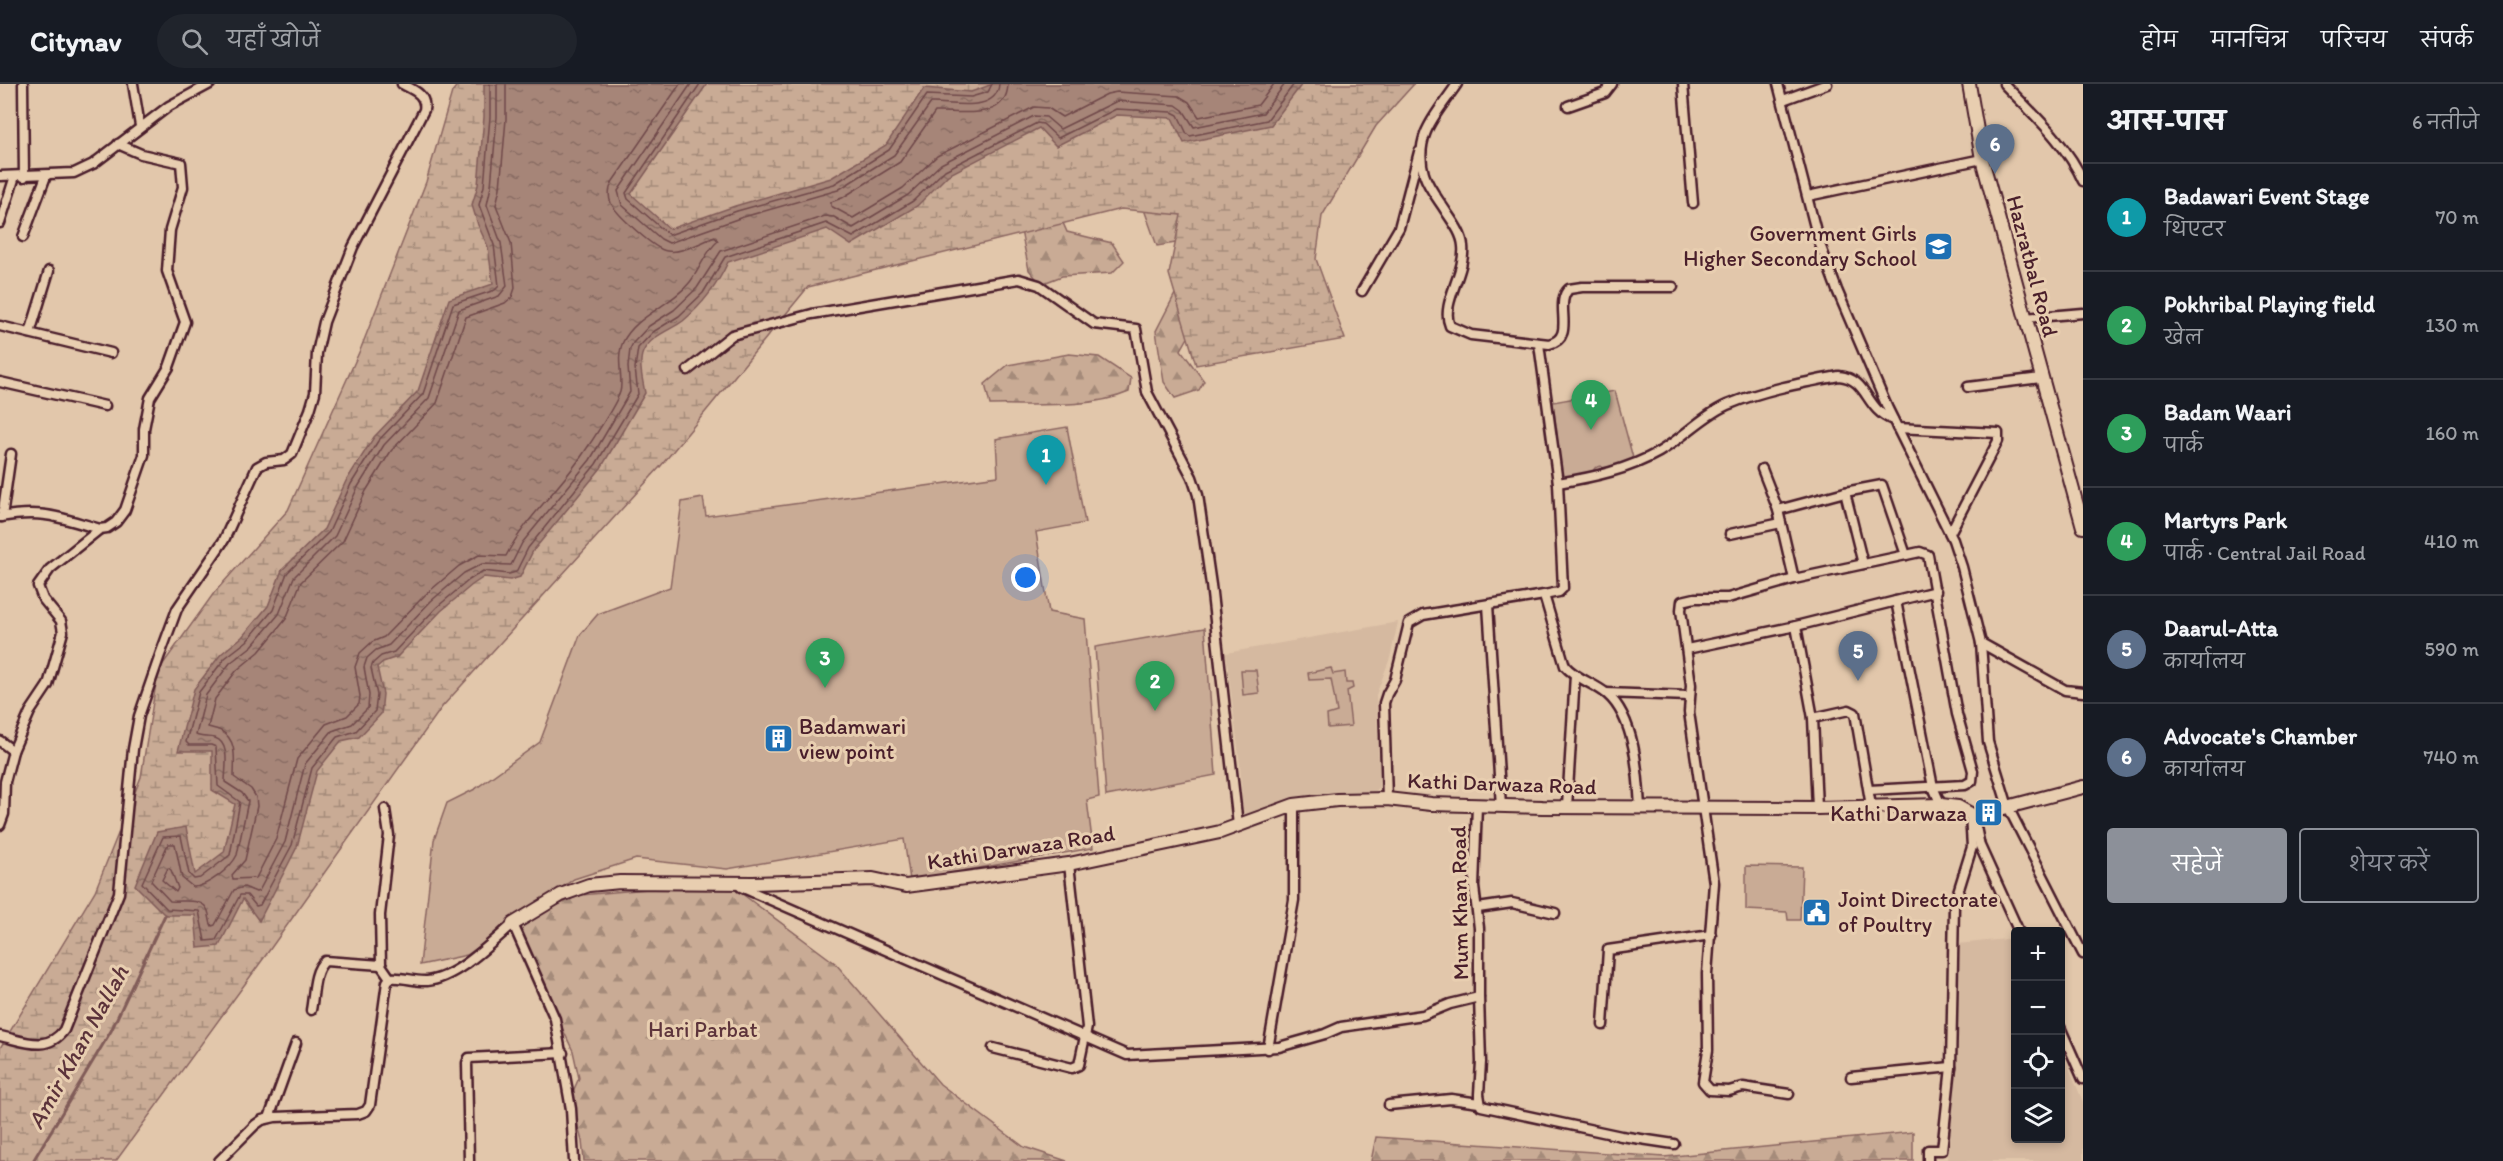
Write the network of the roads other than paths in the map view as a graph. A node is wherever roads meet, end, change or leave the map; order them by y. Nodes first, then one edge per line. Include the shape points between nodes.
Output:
1 (23, 84) edge
2 (133, 84) edge
3 (210, 84) edge
4 (402, 84) edge
5 (1457, 84) edge
6 (1612, 84) edge
7 (1683, 84) edge
8 (1778, 84) edge
9 (1827, 84) edge
10 (1969, 84) edge
11 (2004, 84) edge
12 (1783, 100) junction
13 (1568, 106) dead end
14 (140, 126) junction
15 (118, 144) junction
16 (1420, 145) junction
17 (1982, 159) junction
18 (0, 176) edge
19 (46, 176) junction
20 (19, 177) junction
21 (2083, 181) edge
22 (1808, 196) junction
23 (1694, 203) dead end
24 (0, 223) edge
25 (23, 237) dead end
26 (50, 271) dead end
27 (1673, 287) dead end
28 (1362, 291) dead end
29 (2083, 313) edge
30 (2025, 318) junction
31 (0, 326) edge
32 (30, 333) junction
33 (1539, 344) junction
34 (111, 353) dead end
35 (688, 370) dead end
36 (2041, 378) junction
37 (0, 382) edge
38 (1968, 387) dead end
39 (105, 406) dead end
40 (1895, 424) junction
41 (11, 454) dead end
42 (1762, 469) dead end
43 (1558, 483) junction
44 (1845, 492) junction
45 (1779, 510) junction
46 (1, 517) edge
47 (1781, 523) junction
48 (2083, 527) edge
49 (100, 529) junction
50 (1950, 533) junction
51 (1730, 534) dead end
52 (1906, 555) junction
53 (1863, 564) junction
54 (1794, 579) junction
55 (1936, 591) junction
56 (1544, 595) junction
57 (1896, 600) junction
58 (1488, 605) junction
59 (1796, 626) junction
60 (1980, 643) junction
61 (1687, 649) junction
62 (1575, 675) junction
63 (2083, 692) edge
64 (1606, 693) junction
65 (1689, 696) junction
66 (1813, 718) junction
67 (0, 741) edge
68 (13, 751) junction
69 (1933, 787) junction
70 (2083, 787) edge
71 (1869, 790) junction
72 (1387, 799) junction
73 (1294, 805) junction
74 (1477, 805) junction
75 (1501, 806) junction
76 (1871, 806) junction
77 (1941, 806) junction
78 (1568, 807) junction
79 (1640, 807) junction
80 (1701, 808) junction
81 (1817, 808) junction
82 (385, 809) dead end
83 (2002, 809) junction
84 (1975, 815) junction
85 (0, 825) edge
86 (1238, 825) junction
87 (1070, 864) junction
88 (741, 887) dead end
89 (1478, 908) junction
90 (1555, 913) dead end
91 (513, 924) junction
92 (2017, 927) edge
93 (1711, 935) junction
94 (2083, 954) edge
95 (381, 965) junction
96 (390, 978) junction
97 (1479, 998) junction
98 (311, 1010) dead end
99 (1603, 1025) dead end
100 (2065, 1035) edge
101 (0, 1036) edge
102 (1086, 1037) junction
103 (296, 1043) dead end
104 (993, 1048) dead end
105 (1268, 1049) junction
106 (563, 1053) junction
107 (1951, 1067) junction
108 (1851, 1077) dead end
109 (2083, 1079) edge
110 (1790, 1094) dead end
111 (1479, 1103) junction
112 (1389, 1105) dead end
113 (269, 1118) junction
114 (1674, 1144) dead end
115 (221, 1161) edge
116 (469, 1161) edge
117 (574, 1161) edge
118 (1928, 1161) edge

1 - 20 street
2 - 14 street
3 - 14 street
4 - 101 street via 423,97 424,110 353,247 328,312 317,353 315,393 292,454 287,459 256,467 224,540 181,599 163,645 139,716 133,749 119,893 63,1030 49,1044
5 - 16 street via 1431,121
6 - 13 street via 1605,93
7 - 23 street
8 - 12 street
9 - 12 street
10 - 17 street, Hazratbal Road
11 - 21 street via 2073,161
12 - 22 street
14 - 15 street
15 - 19 street via 74,173
15 - 49 street via 180,163 183,187 170,230 167,271 185,322 169,367 150,398 144,455 125,510 116,522
16 - 28 street via 1400,228
16 - 33 street via 1424,174 1460,234 1463,246 1462,271 1447,312 1450,326 1471,335
17 - 22 street
17 - 30 street, Hazratbal Road
18 - 20 street
19 - 20 street
19 - 25 street
20 - 24 street
22 - 40 street via 1818,239 1837,290
26 - 32 street
27 - 33 street via 1569,289 1563,297 1562,336 1554,343
29 - 30 street
30 - 36 street, Hazratbal Road
31 - 32 street
32 - 34 street
33 - 43 street
35 - 86 street via 732,335 812,314 1019,279 1039,285 1094,324 1136,329 1147,392 1198,495
36 - 38 street
36 - 48 street, Hazratbal Road
37 - 39 street
40 - 43 street via 1873,407 1858,383 1839,376 1777,388 1737,401 1627,468
40 - 50 street
40 - 50 street via 2001,433
41 - 46 street
42 - 45 street
43 - 56 street via 1564,585 1559,592
44 - 45 street
44 - 52 street via 1882,485
44 - 53 street
45 - 47 street
46 - 49 street via 51,514
47 - 51 street
47 - 54 street
49 - 68 street via 50,569 38,586 61,621 63,632 48,685 30,712
50 - 60 street
52 - 53 street
52 - 55 street via 1928,555
53 - 54 street
54 - 61 street via 1728,598 1682,601
55 - 57 street
55 - 69 street via 1957,714 1973,771 1970,783
56 - 58 street
56 - 62 street via 1565,666
57 - 59 street
57 - 69 street
58 - 72 street via 1429,614 1405,629 1395,680 1384,703
58 - 75 street
59 - 61 street
59 - 66 street
60 - 63 street via 2065,690
60 - 83 street via 1988,742
61 - 65 street
62 - 64 street
62 - 78 street
64 - 65 street
64 - 79 street via 1615,702 1630,735
65 - 80 street
66 - 71 street via 1849,710 1856,713
66 - 81 street
67 - 68 street
68 - 85 street
69 - 71 street
69 - 77 street
70 - 83 street
71 - 76 street
72 - 73 street, Kathi Darwaza Road
72 - 74 street, Kathi Darwaza Road
73 - 86 street, Kathi Darwaza Road
73 - 105 street via 1294,900
74 - 75 street, Kathi Darwaza Road
74 - 89 street, Mum Khan Road via 1474,887
75 - 78 street, Kathi Darwaza Road
76 - 77 street, Kathi Darwaza Road
76 - 81 street, Kathi Darwaza Road
77 - 84 street, Kathi Darwaza Road via 1958,807
78 - 79 street, Kathi Darwaza Road
79 - 80 street, Kathi Darwaza Road
80 - 81 street, Kathi Darwaza Road
80 - 93 street via 1713,866
82 - 95 street via 389,835 380,915
83 - 94 street
84 - 92 street via 1980,846
84 - 107 street via 1972,847 1954,905
86 - 87 street, Kathi Darwaza Road
87 - 91 street, Kathi Darwaza Road via 906,886 873,879 589,885 561,895
87 - 102 street
88 - 102 street, Mum Khan Road
89 - 90 street via 1512,903
89 - 97 street, Mum Khan Road
91 - 96 street, Kathi Darwaza Road via 476,957 437,979
91 - 106 street via 555,1019
93 - 99 street via 1608,950
93 - 110 street via 1705,1086 1710,1090 1743,1087
95 - 96 street
95 - 98 street via 325,961 317,973
96 - 113 street via 366,1111
97 - 105 street, Mum Khan Road via 1423,1015 1336,1029
97 - 111 street
100 - 109 street
102 - 104 street via 1077,1068
102 - 105 street, Mum Khan Road via 1127,1055
103 - 113 street
106 - 116 street via 469,1058
106 - 117 street
107 - 108 street
107 - 118 street via 1942,1150 1928,1150
111 - 112 street via 1451,1099
111 - 114 street via 1485,1108
113 - 115 street via 255,1125

